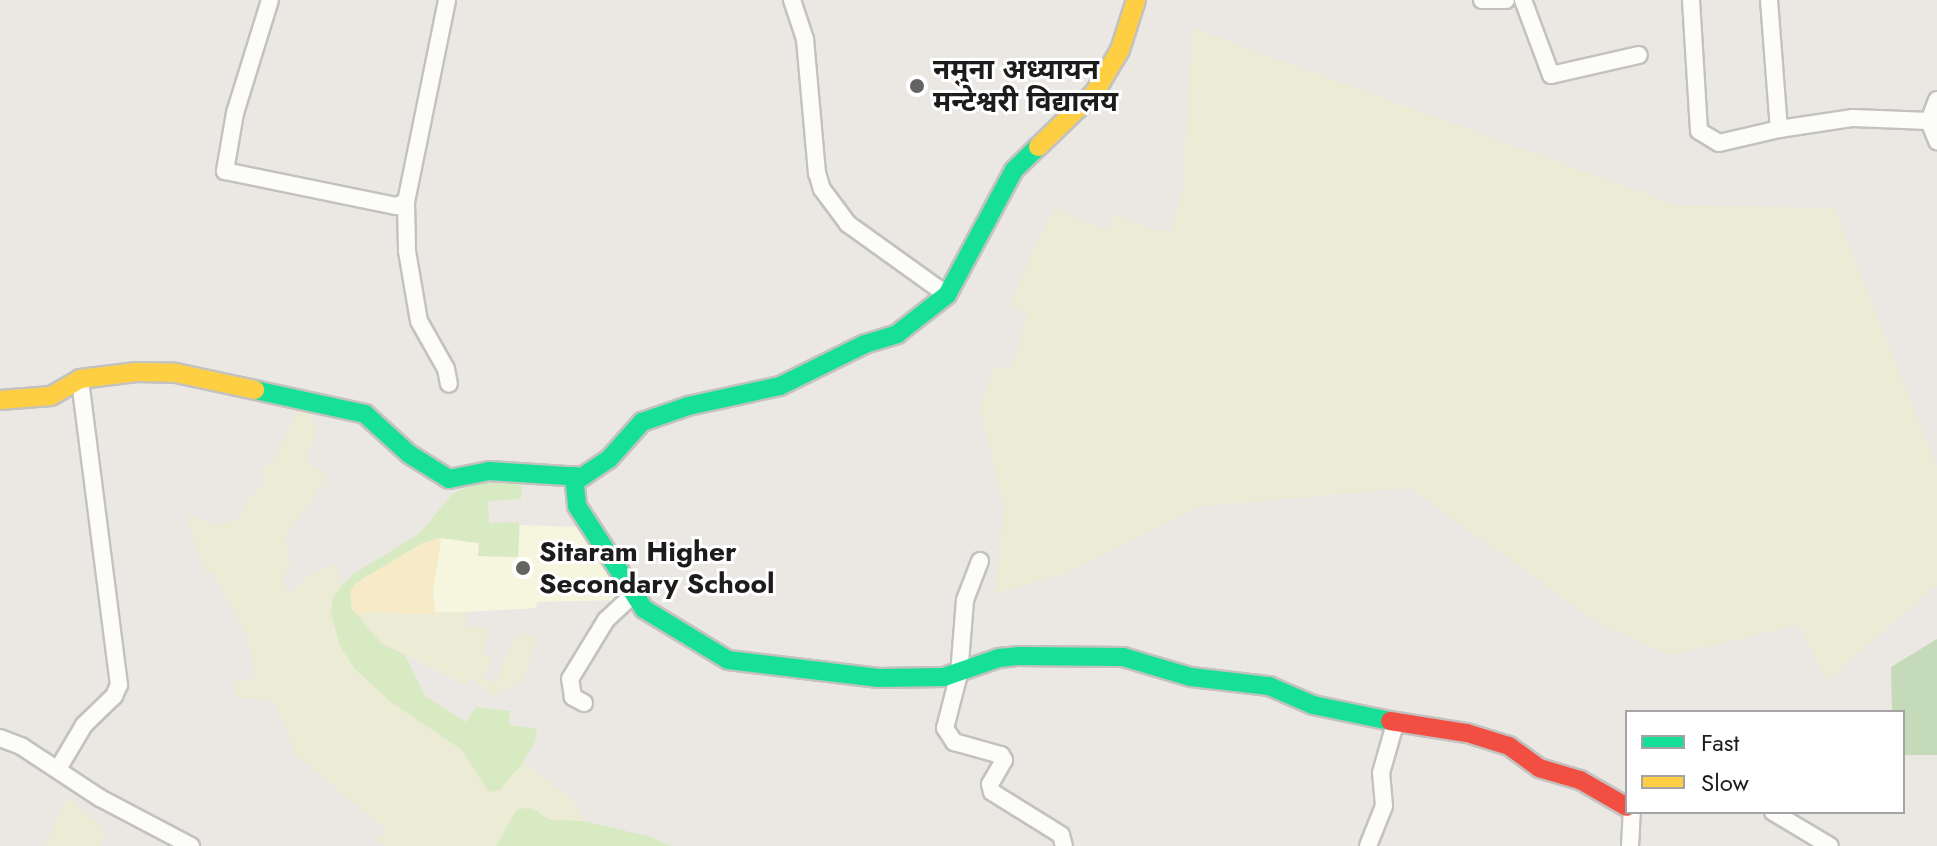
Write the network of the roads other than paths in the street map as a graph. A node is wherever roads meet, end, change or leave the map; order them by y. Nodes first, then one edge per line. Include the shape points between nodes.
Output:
1 (270, 0) edge
2 (447, 0) edge
3 (792, 0) edge
4 (1136, 0) edge
5 (1482, 0) edge
6 (1506, 0) edge
7 (1523, 0) edge
8 (1691, 0) edge
9 (1769, 0) edge
10 (1639, 55) dead end
11 (1937, 100) edge
12 (1929, 121) junction
13 (1779, 129) junction
14 (1937, 141) edge
15 (406, 202) junction
16 (947, 295) junction
17 (80, 379) junction
18 (449, 384) dead end
19 (0, 400) edge
20 (574, 476) junction
21 (980, 561) dead end
22 (633, 595) junction
23 (959, 674) junction
24 (584, 703) dead end
25 (1395, 724) junction
26 (0, 738) edge
27 (58, 769) junction
28 (1625, 806) edge
29 (1632, 814) edge
30 (1776, 814) edge
31 (191, 846) edge
32 (1064, 846) edge
33 (1368, 846) edge
34 (1630, 846) edge
35 (1830, 846) edge

1 - 15 street via 235,113 225,171 396,206
2 - 15 street
3 - 16 street via 805,39 822,189 848,224
4 - 16 main road via 1120,50 1095,92 1014,170
5 - 6 street
7 - 10 street via 1551,75
8 - 13 street via 1699,131 1719,143
9 - 13 street
11 - 12 street
12 - 13 street via 1853,118
12 - 14 street
15 - 18 street via 407,251 419,321
16 - 20 main road via 897,334 780,386 642,422 609,459 582,477
17 - 19 main road via 51,396
17 - 20 main road via 176,373 365,414 409,454 449,479 489,471
17 - 27 street via 119,685 84,725
20 - 22 main road via 577,506
21 - 23 street via 965,600
22 - 23 main road via 664,624 728,660 879,678
22 - 24 street via 593,637 570,679 573,697
23 - 25 main road via 1008,657 1109,655 1191,677 1269,686 1313,705
23 - 32 street via 945,728 948,736 1001,755 1004,760 990,784 992,792 1061,835
25 - 28 main road via 1467,733 1509,746 1539,768 1580,780
25 - 33 street via 1381,773 1384,806
26 - 27 street
27 - 31 street via 100,798
29 - 34 street
30 - 35 street

